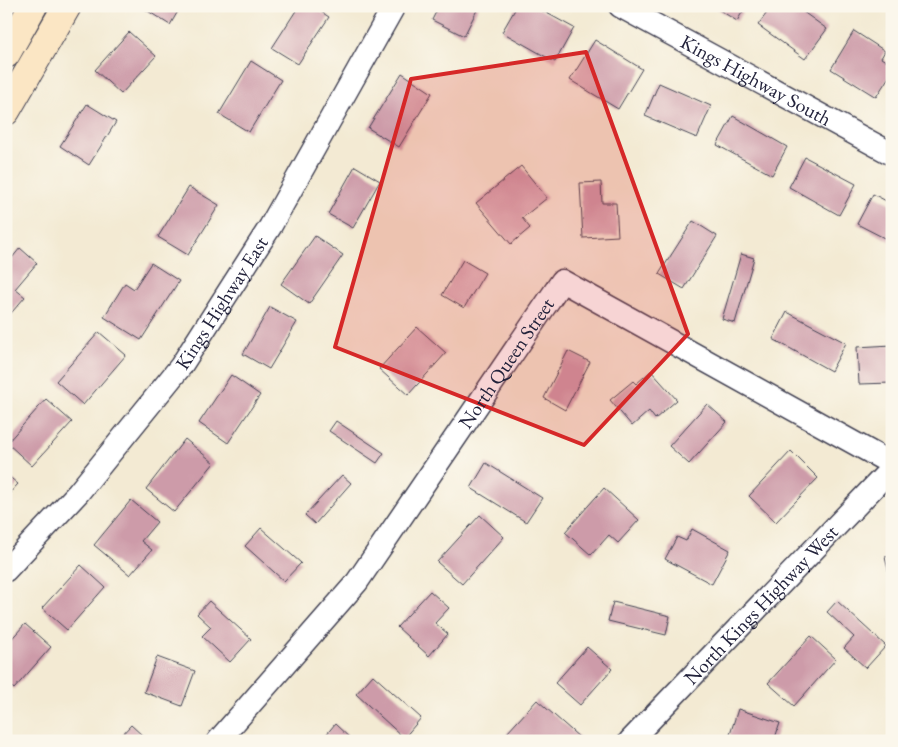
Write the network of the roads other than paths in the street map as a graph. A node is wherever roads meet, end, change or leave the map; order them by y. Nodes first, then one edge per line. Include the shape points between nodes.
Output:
1 (394, 6) edge
2 (620, 6) edge
3 (32, 7) edge
4 (62, 14) edge
5 (6, 54) edge
6 (6, 111) edge
7 (892, 154) edge
8 (892, 464) edge
9 (892, 468) edge
10 (6, 570) edge
11 (218, 741) edge
12 (630, 741) edge

1 - 10 street, Kings Highway East via 270,226 181,366 78,494
2 - 7 street, Kings Highway South
3 - 4 street
3 - 5 street
4 - 6 street
8 - 11 street, North Queen Street via 562,281 357,582
9 - 12 street, North Kings Highway West

